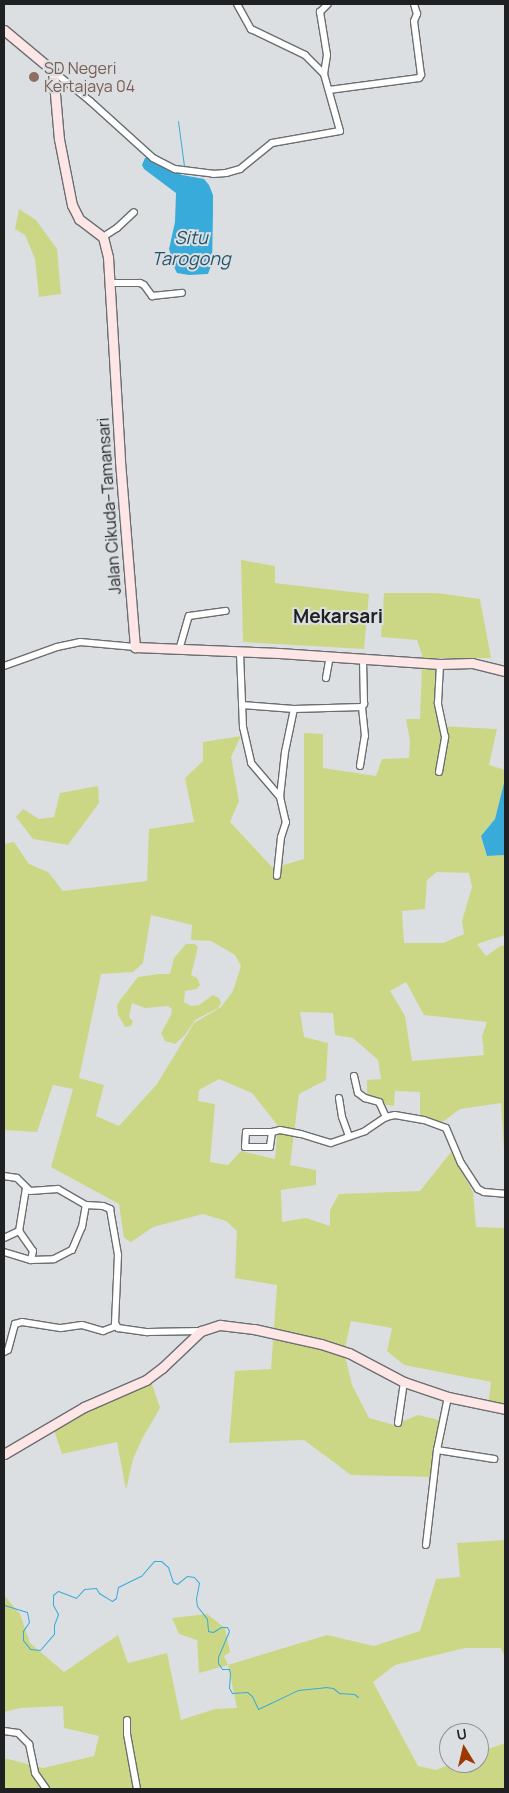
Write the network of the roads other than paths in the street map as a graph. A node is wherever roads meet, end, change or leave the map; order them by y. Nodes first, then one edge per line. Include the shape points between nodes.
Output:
1 (237, 4) edge
2 (328, 4) edge
3 (414, 4) edge
4 (4, 30) edge
5 (53, 71) junction
6 (324, 74) junction
7 (328, 90) junction
8 (134, 212) dead end
9 (103, 237) junction
10 (110, 283) junction
11 (182, 293) dead end
12 (226, 611) dead end
13 (135, 647) junction
14 (179, 650) junction
15 (240, 653) junction
16 (330, 656) junction
17 (364, 659) junction
18 (440, 664) junction
19 (4, 666) edge
20 (505, 670) edge
21 (326, 678) dead end
22 (242, 705) junction
23 (362, 707) junction
24 (294, 709) junction
25 (360, 766) dead end
26 (439, 772) dead end
27 (280, 797) junction
28 (276, 876) dead end
29 (354, 1076) dead end
30 (339, 1098) dead end
31 (386, 1117) junction
32 (272, 1132) junction
33 (349, 1136) junction
34 (4, 1176) edge
35 (26, 1188) junction
36 (505, 1194) edge
37 (86, 1205) junction
38 (19, 1231) junction
39 (4, 1238) edge
40 (4, 1252) edge
41 (31, 1260) junction
42 (116, 1326) junction
43 (201, 1331) junction
44 (4, 1352) edge
45 (404, 1382) junction
46 (448, 1397) junction
47 (505, 1409) edge
48 (398, 1422) dead end
49 (436, 1450) junction
50 (4, 1453) edge
51 (494, 1460) dead end
52 (426, 1545) dead end
53 (127, 1720) dead end
54 (4, 1732) edge
55 (46, 1789) edge
56 (137, 1789) edge

1 - 6 street via 251,28 305,55
2 - 6 street via 320,12 327,56
3 - 7 street via 419,78
4 - 5 street
5 - 7 street via 153,158 175,169 213,174 240,169 272,144 340,131
5 - 9 street via 59,139 72,205 80,219
6 - 7 street
8 - 9 street
9 - 10 street, Jalan Cikuda–Tamansari
10 - 11 street via 140,283 152,296
10 - 13 street, Jalan Cikuda–Tamansari
12 - 14 street via 189,616
13 - 14 street
13 - 19 street via 80,642
14 - 15 street
15 - 16 street
15 - 22 street
16 - 17 street
16 - 21 street
17 - 18 street
17 - 23 street
18 - 20 street via 482,664
18 - 26 street via 438,703 444,736
22 - 24 street
22 - 27 street via 251,763
23 - 24 street
23 - 25 street via 364,736
24 - 27 street
27 - 28 street via 286,822 280,837
29 - 31 street via 358,1093 379,1102
30 - 33 street
31 - 33 street via 365,1131
31 - 36 street via 395,1115 424,1120 446,1128 461,1163 478,1188 484,1192
32 - 32 street via 270,1147 246,1147 246,1132
32 - 33 street via 280,1130 331,1143
34 - 35 street via 17,1178
35 - 37 street via 34,1192 58,1190
35 - 38 street
37 - 41 street via 82,1227 72,1250 54,1259
37 - 42 street via 103,1206 113,1214 118,1255
38 - 39 street
38 - 41 street via 33,1250
40 - 41 street
42 - 43 street via 124,1330
42 - 44 street via 104,1331 82,1325 61,1328 22,1322 16,1324 8,1350
43 - 45 street via 220,1325 237,1326 321,1344 349,1353
43 - 50 street via 150,1378 84,1407
45 - 46 street
45 - 48 street
46 - 47 street
46 - 49 street
49 - 51 street
49 - 52 street
53 - 56 street
54 - 55 street via 18,1733 29,1744 35,1773

